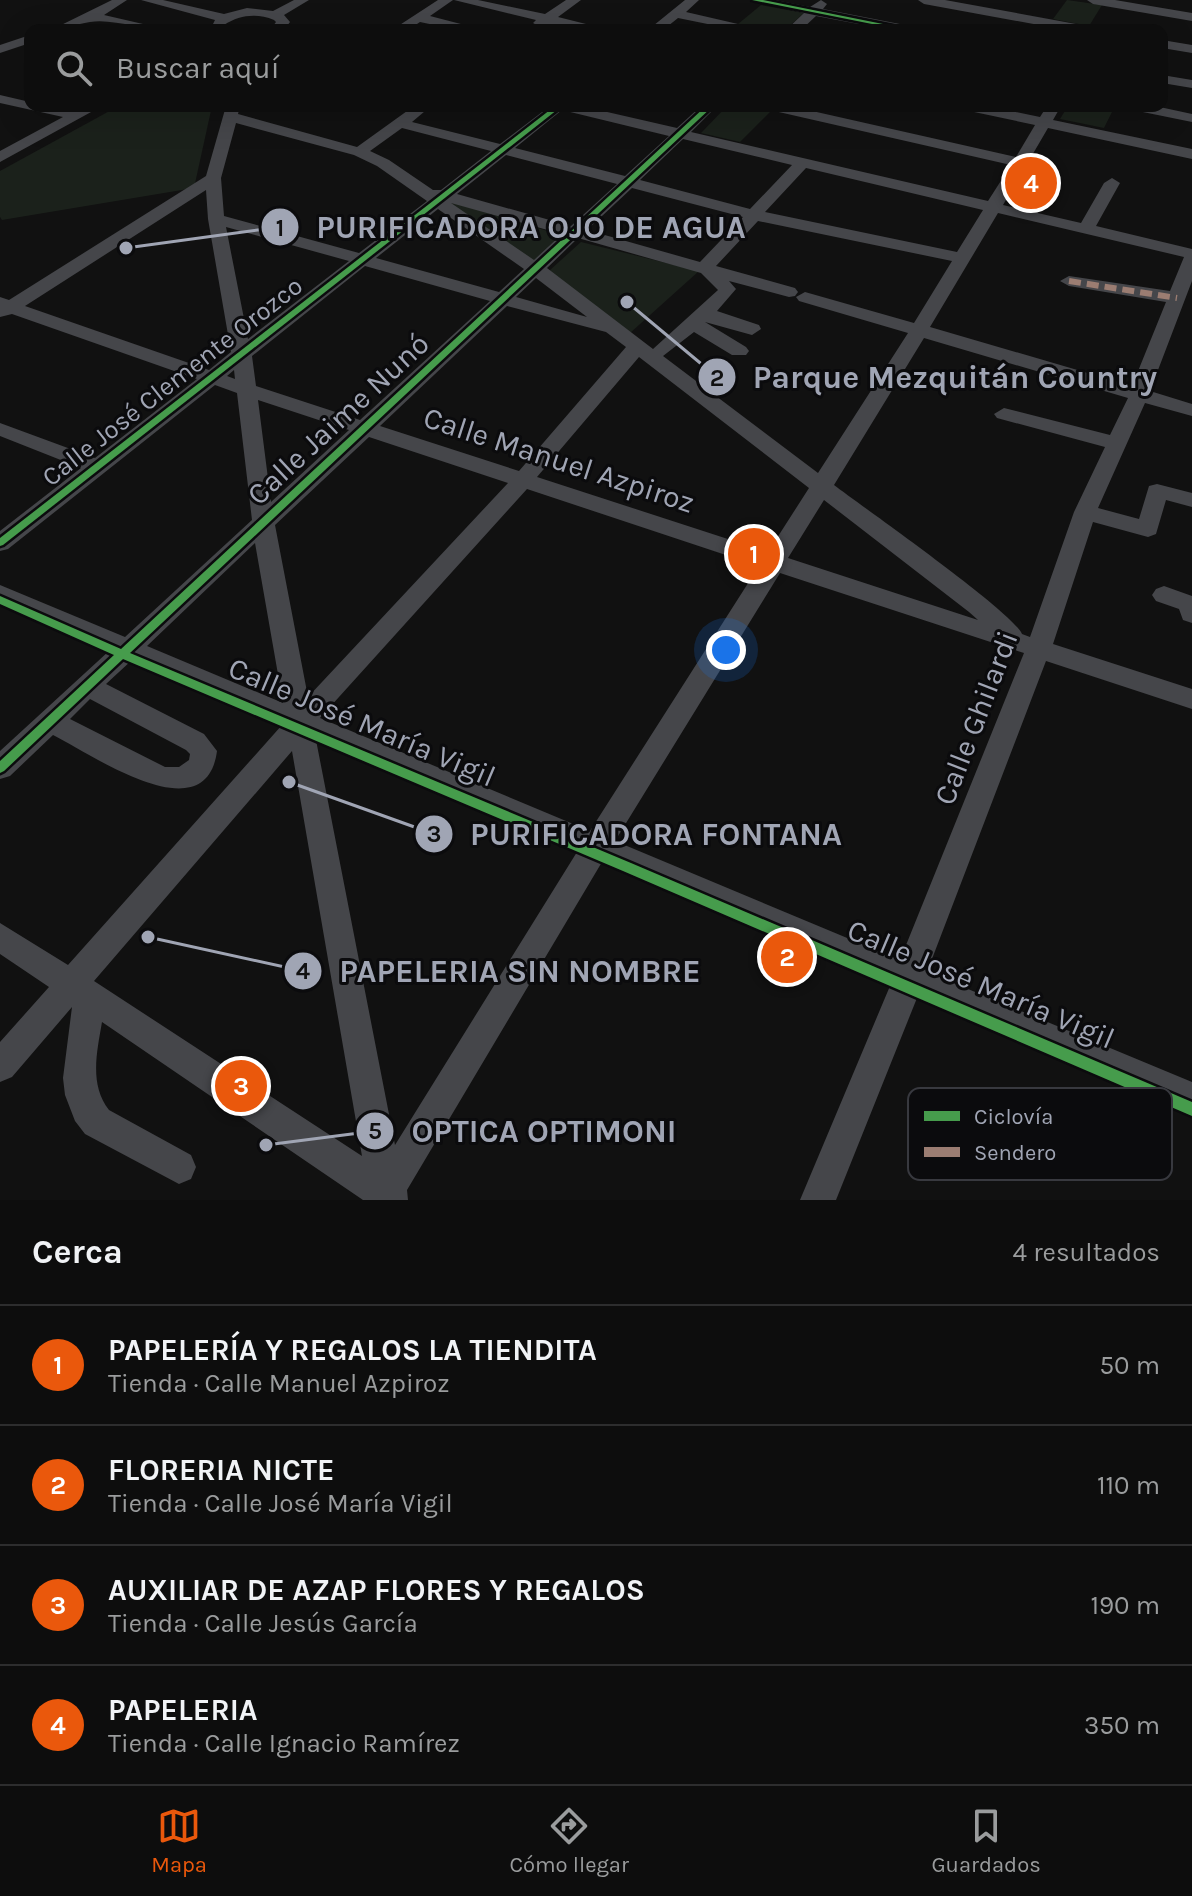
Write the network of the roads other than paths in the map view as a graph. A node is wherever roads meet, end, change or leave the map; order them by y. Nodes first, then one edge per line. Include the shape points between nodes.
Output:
1 (121, 0) edge
2 (147, 0) edge
3 (287, 0) edge
4 (303, 0) edge
5 (447, 0) edge
6 (460, 0) edge
7 (575, 0) edge
8 (693, 0) edge
9 (755, 0) edge
10 (825, 0) edge
11 (924, 0) edge
12 (1093, 0) edge
13 (1119, 2) edge
14 (249, 6) edge
15 (813, 11) junction
16 (269, 14) junction
17 (676, 14) junction
18 (1109, 17) dead end
19 (1192, 17) edge
20 (88, 18) junction
21 (419, 18) junction
22 (546, 18) junction
23 (73, 24) edge
24 (136, 24) edge
25 (216, 24) edge
26 (221, 24) edge
27 (282, 24) edge
28 (409, 24) edge
29 (448, 24) edge
30 (538, 24) edge
31 (574, 24) edge
32 (663, 24) edge
33 (727, 24) edge
34 (799, 24) edge
35 (879, 24) edge
36 (1054, 24) edge
37 (24, 41) edge
38 (1168, 45) edge
39 (0, 49) edge
40 (1192, 49) edge
41 (1168, 80) edge
42 (1192, 84) edge
43 (0, 99) edge
44 (24, 105) edge
45 (58, 112) edge
46 (84, 112) edge
47 (416, 112) edge
48 (552, 112) edge
49 (585, 112) edge
50 (704, 112) edge
51 (797, 112) edge
52 (1027, 112) edge
53 (1162, 112) edge
54 (1048, 114) edge
55 (244, 115) edge
56 (77, 116) junction
57 (1192, 118) edge
58 (400, 123) junction
59 (680, 135) junction
60 (505, 150) junction
61 (359, 152) junction
62 (3, 153) edge
63 (1192, 154) edge
64 (1019, 162) junction
65 (801, 164) junction
66 (213, 178) junction
67 (630, 182) junction
68 (1112, 183) dead end
69 (441, 199) junction
70 (991, 208) junction
71 (755, 215) junction
72 (216, 219) junction
73 (1086, 230) junction
74 (575, 233) junction
75 (1192, 256) edge
76 (962, 258) junction
77 (362, 260) junction
78 (705, 267) junction
79 (536, 269) junction
80 (1069, 281) dead end
81 (1177, 298) junction
82 (501, 300) junction
83 (3, 308) edge
84 (700, 319) junction
85 (752, 329) dead end
86 (919, 330) junction
87 (616, 331) junction
88 (649, 350) junction
89 (739, 351) dead end
90 (242, 357) junction
91 (215, 378) junction
92 (245, 389) junction
93 (1139, 395) junction
94 (1192, 410) edge
95 (1004, 414) dead end
96 (364, 428) junction
97 (0, 429) edge
98 (1116, 443) junction
99 (96, 466) junction
100 (523, 480) junction
101 (822, 487) junction
102 (1192, 500) edge
103 (1085, 512) junction
104 (263, 522) junction
105 (0, 543) edge
106 (776, 562) junction
107 (0, 594) edge
108 (1164, 595) dead end
109 (1192, 614) edge
110 (1028, 644) junction
111 (130, 650) junction
112 (89, 687) junction
113 (1192, 699) edge
114 (51, 722) junction
115 (300, 723) junction
116 (0, 768) edge
117 (596, 847) junction
118 (0, 937) edge
119 (908, 979) junction
120 (81, 989) junction
121 (0, 1066) edge
122 (1166, 1088) edge
123 (1172, 1091) edge
124 (1192, 1099) edge
125 (179, 1167) dead end
126 (388, 1197) edge
127 (818, 1200) edge

1 - 20 street
2 - 25 street
3 - 16 street
4 - 16 street
5 - 21 street
6 - 22 street
7 - 22 street
8 - 17 street
9 - 15 street
10 - 15 street
11 - 36 street
12 - 13 street
13 - 18 street
13 - 19 street
14 - 16 street
14 - 26 street
15 - 34 street
15 - 35 street
16 - 27 street
17 - 32 street
17 - 33 street
20 - 23 street
20 - 24 street
21 - 28 street
21 - 29 street
22 - 30 street
22 - 31 street
37 - 39 street
38 - 40 street
41 - 42 street
43 - 44 street
45 - 56 street
46 - 56 street
47 - 58 street
48 - 60 street, Calle José Clemente Orozco
49 - 59 street
50 - 59 street, Calle Jaime Nunó
51 - 64 street
52 - 54 street
53 - 57 street
54 - 63 street
54 - 64 street
55 - 61 street
55 - 66 street
56 - 62 street
58 - 60 street
58 - 61 street
59 - 65 street
59 - 67 street, Calle Jaime Nunó
60 - 67 street
60 - 69 street, Calle José Clemente Orozco
61 - 69 street
64 - 70 street
65 - 70 street
65 - 71 street
66 - 72 street
66 - 83 street
67 - 71 street
67 - 74 street, Calle Jaime Nunó
68 - 73 street
69 - 74 street
69 - 77 street, Calle José Clemente Orozco
69 - 79 street
70 - 73 street
70 - 76 street
71 - 76 street
71 - 78 street
72 - 77 street
72 - 90 street
73 - 75 street
74 - 78 street
74 - 79 street, Calle Jaime Nunó
75 - 81 street, Calle Ghilardi
76 - 86 street
77 - 82 street
77 - 90 street, Calle José Clemente Orozco
78 - 84 street via 727,289
78 - 86 street
79 - 82 street, Calle Jaime Nunó
79 - 87 street
80 - 81 street
81 - 93 street, Calle Ghilardi
82 - 87 street
82 - 96 street, Calle Jaime Nunó
83 - 91 street, Calle Manuel Azpiroz
84 - 85 street
84 - 88 street
84 - 89 street
86 - 93 street
86 - 101 street
87 - 88 street
88 - 100 street
88 - 101 street
90 - 91 street, Calle José Clemente Orozco
90 - 92 street
91 - 92 street, Calle Manuel Azpiroz
91 - 99 street, Calle José Clemente Orozco
92 - 96 street, Calle Manuel Azpiroz
92 - 104 street
93 - 94 street
93 - 98 street, Calle Ghilardi
95 - 98 street
96 - 100 street, Calle Manuel Azpiroz
96 - 104 street, Calle Jaime Nunó
97 - 99 street
98 - 103 street, Calle Ghilardi
99 - 105 street, Calle José Clemente Orozco
100 - 106 street, Calle Manuel Azpiroz
100 - 115 street
101 - 106 street
101 - 110 street
102 - 103 street via 1157,491 1148,529
103 - 110 street, Calle Ghilardi
104 - 111 street, Calle Jaime Nunó
104 - 115 street
106 - 110 street, Calle Manuel Azpiroz
106 - 117 street
107 - 111 street, Calle José María Vigil
108 - 109 street via 1190,604
110 - 113 street, Calle Manuel Azpiroz
110 - 119 street, Calle Ghilardi
111 - 112 street, Calle Jaime Nunó
111 - 115 street, Calle José María Vigil
112 - 114 street, Calle Jaime Nunó
112 - 114 street via 195,742 204,751 202,765 190,776 160,777
114 - 116 street, Calle Jaime Nunó
115 - 117 street, Calle José María Vigil
115 - 120 street
115 - 126 street
117 - 119 street, Calle José María Vigil
117 - 126 street
118 - 120 street
119 - 122 street, Calle José María Vigil
119 - 127 street, Calle Ghilardi
120 - 121 street
120 - 125 street via 79,1080 86,1111
120 - 126 street
123 - 124 street, Calle José María Vigil

